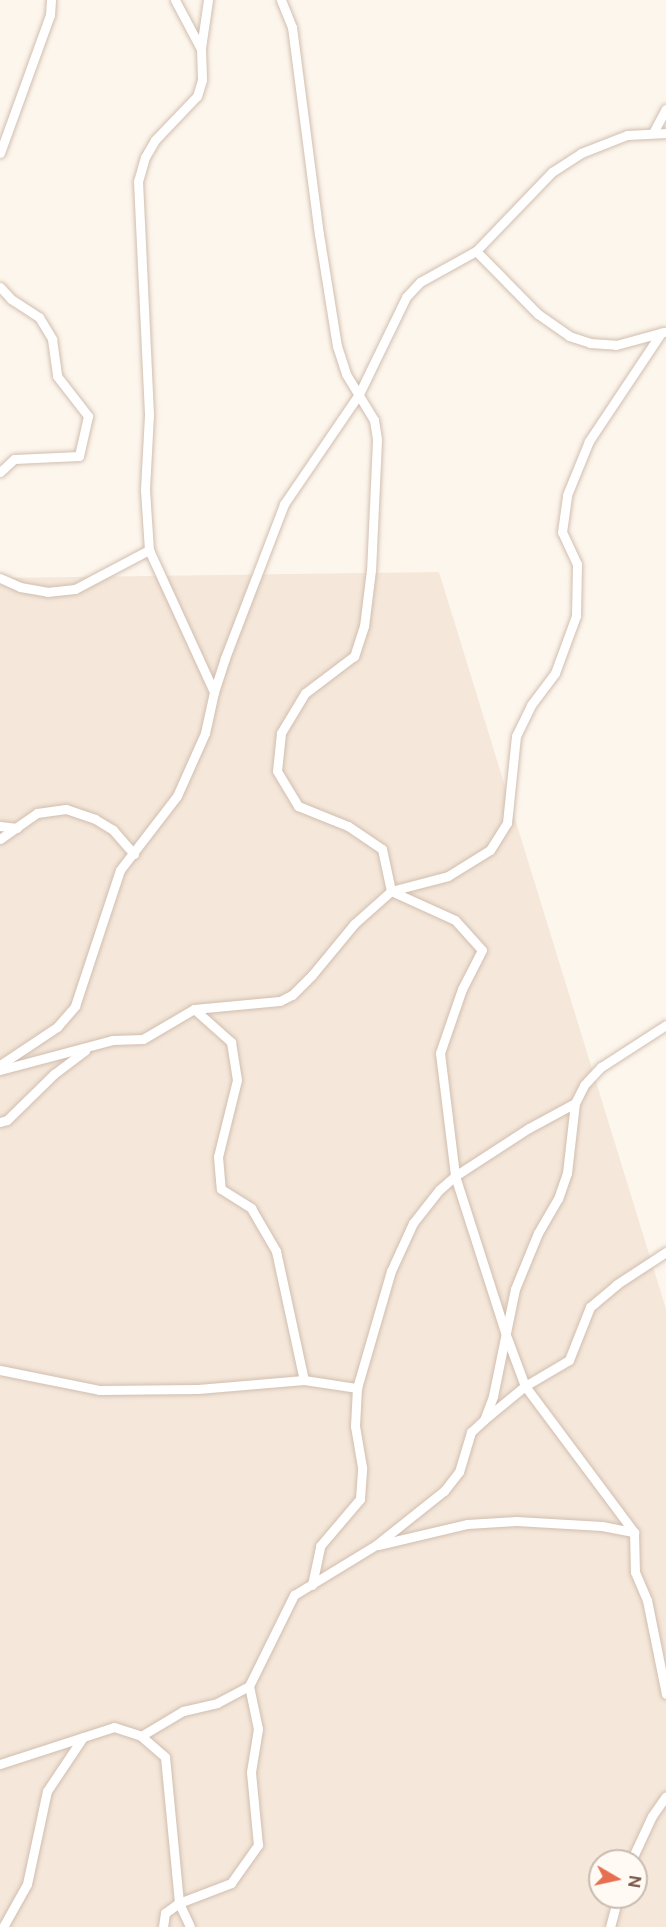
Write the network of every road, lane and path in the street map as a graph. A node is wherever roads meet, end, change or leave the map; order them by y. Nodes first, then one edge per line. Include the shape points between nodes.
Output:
1 (51, 0) edge
2 (175, 0) edge
3 (208, 0) edge
4 (281, 0) edge
5 (201, 49) junction
6 (666, 109) edge
7 (653, 133) junction
8 (666, 133) edge
9 (0, 153) edge
10 (476, 251) junction
11 (0, 287) edge
12 (664, 332) edge
13 (359, 394) junction
14 (0, 472) edge
15 (149, 550) junction
16 (0, 578) edge
17 (214, 692) junction
18 (0, 826) edge
19 (17, 828) junction
20 (0, 839) edge
21 (134, 854) junction
22 (391, 891) junction
23 (194, 1009) junction
24 (666, 1025) edge
25 (88, 1048) junction
26 (0, 1065) edge
27 (0, 1070) edge
28 (575, 1103) junction
29 (0, 1122) edge
30 (455, 1176) junction
31 (666, 1252) edge
32 (506, 1335) junction
33 (0, 1370) edge
34 (304, 1380) junction
35 (525, 1386) junction
36 (357, 1388) junction
37 (484, 1420) junction
38 (634, 1532) junction
39 (376, 1545) junction
40 (312, 1585) junction
41 (249, 1686) junction
42 (666, 1694) edge
43 (141, 1736) junction
44 (83, 1737) junction
45 (0, 1764) edge
46 (666, 1796) edge
47 (637, 1849) edge
48 (179, 1903) junction
49 (615, 1909) edge
50 (3, 1927) edge
51 (163, 1927) edge
52 (190, 1927) edge
53 (610, 1927) edge

1 - 9 street via 50,15
2 - 5 street
3 - 5 street
4 - 13 street via 292,27 337,346 346,374
5 - 15 street via 202,80 197,96 155,140 138,181 149,415
6 - 7 street
7 - 8 street
7 - 10 street via 627,135 581,153 561,166
10 - 12 street via 538,314 569,336 616,345
10 - 13 street via 420,282 406,297
11 - 14 street via 39,317 52,339 57,376 88,416 79,456 14,459
12 - 22 street via 589,441 567,495 562,532 577,564 576,615 555,673 531,705 516,736 507,823 490,850 448,876
13 - 17 street via 284,504
13 - 22 street via 374,420 377,440 371,570 364,626 354,656 305,693 281,733 277,771 297,806 348,826 382,849
15 - 16 street via 75,589 47,592 20,588
15 - 17 street
17 - 21 street via 205,733 177,796
18 - 19 street
19 - 20 street
19 - 21 street via 37,813 66,809 113,830
21 - 26 street via 120,870 111,890 75,1006 57,1027
22 - 23 street via 354,924 292,995 280,1001
22 - 30 street via 454,920 482,950 462,989 440,1053
23 - 25 street via 142,1039 113,1040
23 - 34 street via 231,1042 237,1080 218,1157 221,1189 251,1208 276,1251
24 - 28 street via 601,1067 584,1085
25 - 27 street
25 - 29 street
28 - 30 street
28 - 32 street via 567,1173 515,1289
30 - 32 street
30 - 36 street via 439,1190 409,1233 391,1272
31 - 35 street via 590,1307 569,1360
32 - 35 street
32 - 37 street
33 - 34 street via 99,1390 198,1389
34 - 36 street
35 - 37 street
35 - 38 street
36 - 40 street via 355,1426 362,1467 360,1499 320,1546
37 - 39 street via 471,1432 459,1472 444,1491
38 - 39 street via 602,1526 516,1521 467,1524
38 - 42 street via 635,1572 647,1600
39 - 40 street
40 - 41 street via 294,1595
41 - 43 street via 217,1703 183,1711
41 - 48 street via 258,1729 250,1772 258,1845 231,1883
43 - 44 street via 114,1727
43 - 48 street via 165,1757
44 - 45 street
44 - 50 street via 47,1791 27,1884
46 - 47 street
48 - 51 street via 165,1913
48 - 52 street
49 - 53 street

